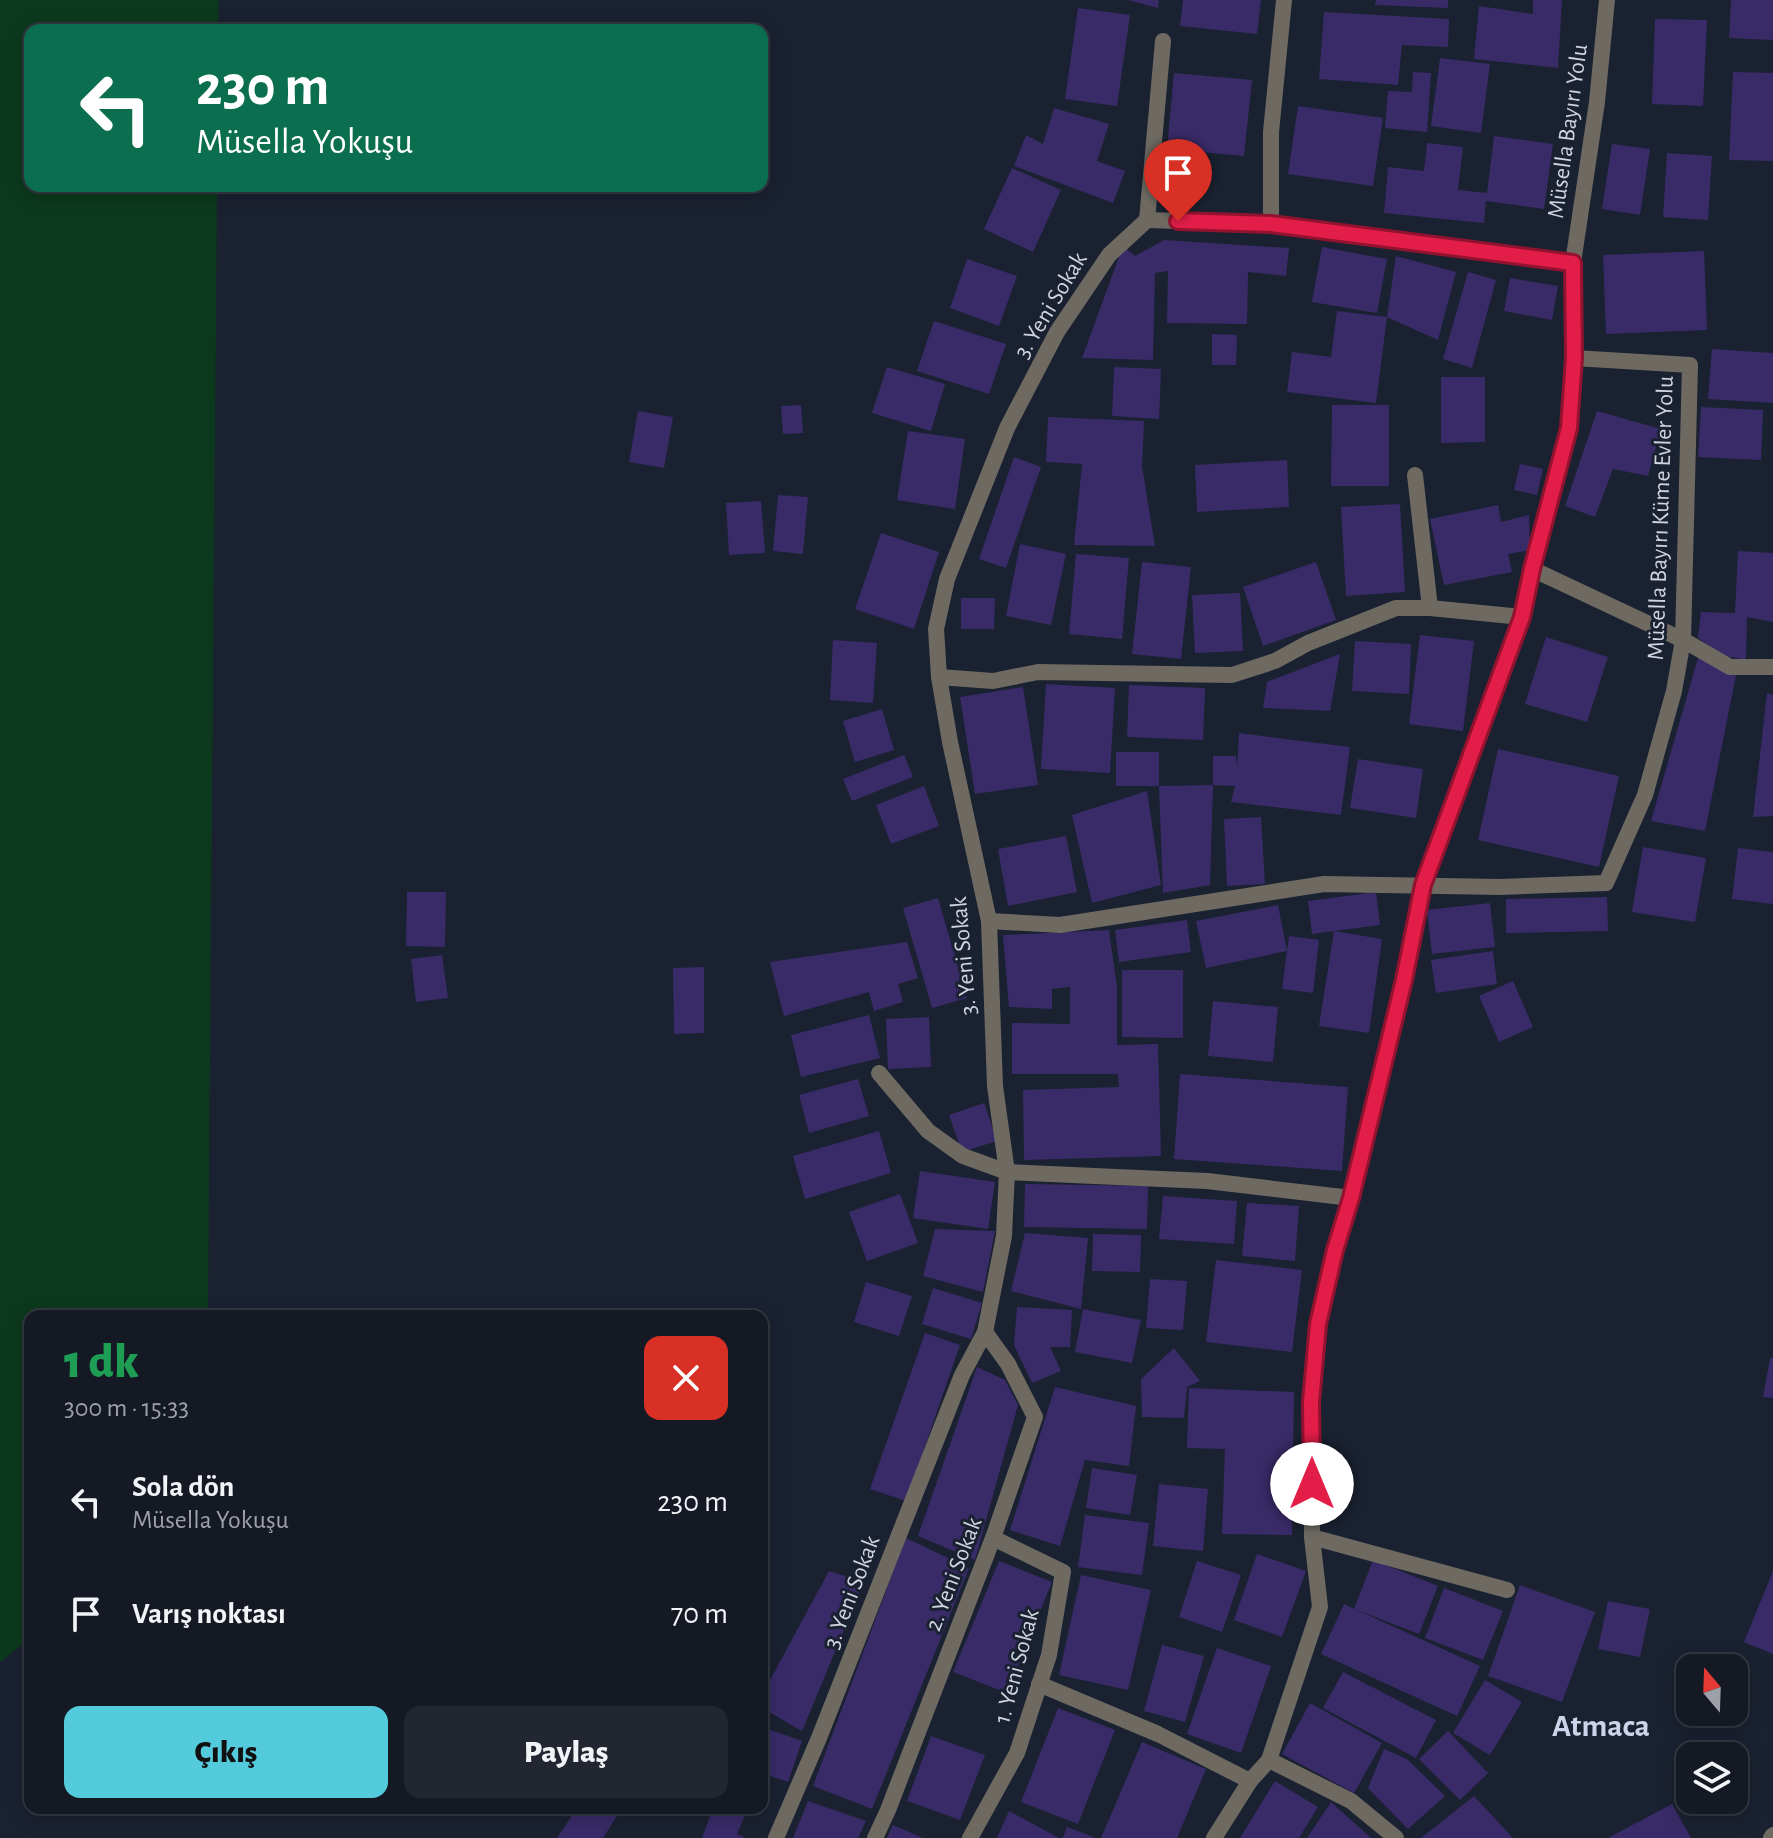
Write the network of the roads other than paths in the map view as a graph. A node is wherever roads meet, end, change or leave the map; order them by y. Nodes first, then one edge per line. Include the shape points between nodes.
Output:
1 (1284, 0) edge
2 (1607, 0) edge
3 (1163, 41) dead end
4 (1147, 220) junction
5 (1271, 224) junction
6 (1573, 263) junction
7 (1574, 358) junction
8 (1415, 475) dead end
9 (1532, 569) junction
10 (1430, 608) junction
11 (1522, 617) junction
12 (1683, 640) junction
13 (1773, 667) edge
14 (939, 677) junction
15 (1423, 885) junction
16 (989, 921) junction
17 (879, 1073) dead end
18 (1007, 1172) junction
19 (1351, 1198) junction
20 (985, 1332) junction
21 (1312, 1537) junction
22 (993, 1538) junction
23 (1507, 1590) dead end
24 (1039, 1684) junction
25 (1269, 1760) junction
26 (1250, 1781) junction
27 (776, 1838) edge
28 (875, 1838) edge
29 (970, 1838) edge
30 (1214, 1838) edge
31 (1396, 1838) edge

1 - 5 street via 1271,132
2 - 6 street, Müsella Bayırı Yolu
3 - 4 street
4 - 5 street
4 - 14 street, 3. Yeni Sokak via 1109,255 1083,293 1007,428 947,579 936,629
5 - 6 street
6 - 7 street, Müsella Bayırı Yolu
7 - 9 street, Müsella Bayırı Yolu via 1569,428
7 - 12 street, Müsella Bayırı Küme Evler Yolu via 1690,365
8 - 10 street
9 - 11 street, Müsella Bayırı Yolu
9 - 12 street
10 - 11 street
10 - 14 street via 1396,608 1232,675 1038,672 993,681
11 - 15 street, Müsella Bayırı Yolu
12 - 13 street via 1730,667
12 - 15 street, Müsella Bayırı Küme Evler Yolu via 1645,795 1606,883
14 - 16 street, 3. Yeni Sokak
15 - 16 street via 1324,884 1060,925
15 - 19 street, Müsella Bayırı Yolu
16 - 18 street, 3. Yeni Sokak via 995,1086
17 - 18 street via 928,1131 963,1156
18 - 19 street via 1207,1181
18 - 20 street, 3. Yeni Sokak via 1004,1236
19 - 21 street, Müsella Bayırı Yolu via 1318,1324 1311,1402
20 - 22 street, 2. Yeni Sokak via 1035,1417
20 - 27 street, 3. Yeni Sokak via 962,1375
21 - 23 street
21 - 25 street, Müsella Bayırı Yolu via 1320,1607
22 - 24 street, 1. Yeni Sokak via 1063,1572
22 - 28 street, 2. Yeni Sokak
24 - 26 street via 1158,1734
24 - 29 street, 1. Yeni Sokak via 1017,1753
25 - 26 street, Müsella Bayırı Yolu
25 - 31 street via 1351,1801
26 - 30 street, Müsella Bayırı Yolu

